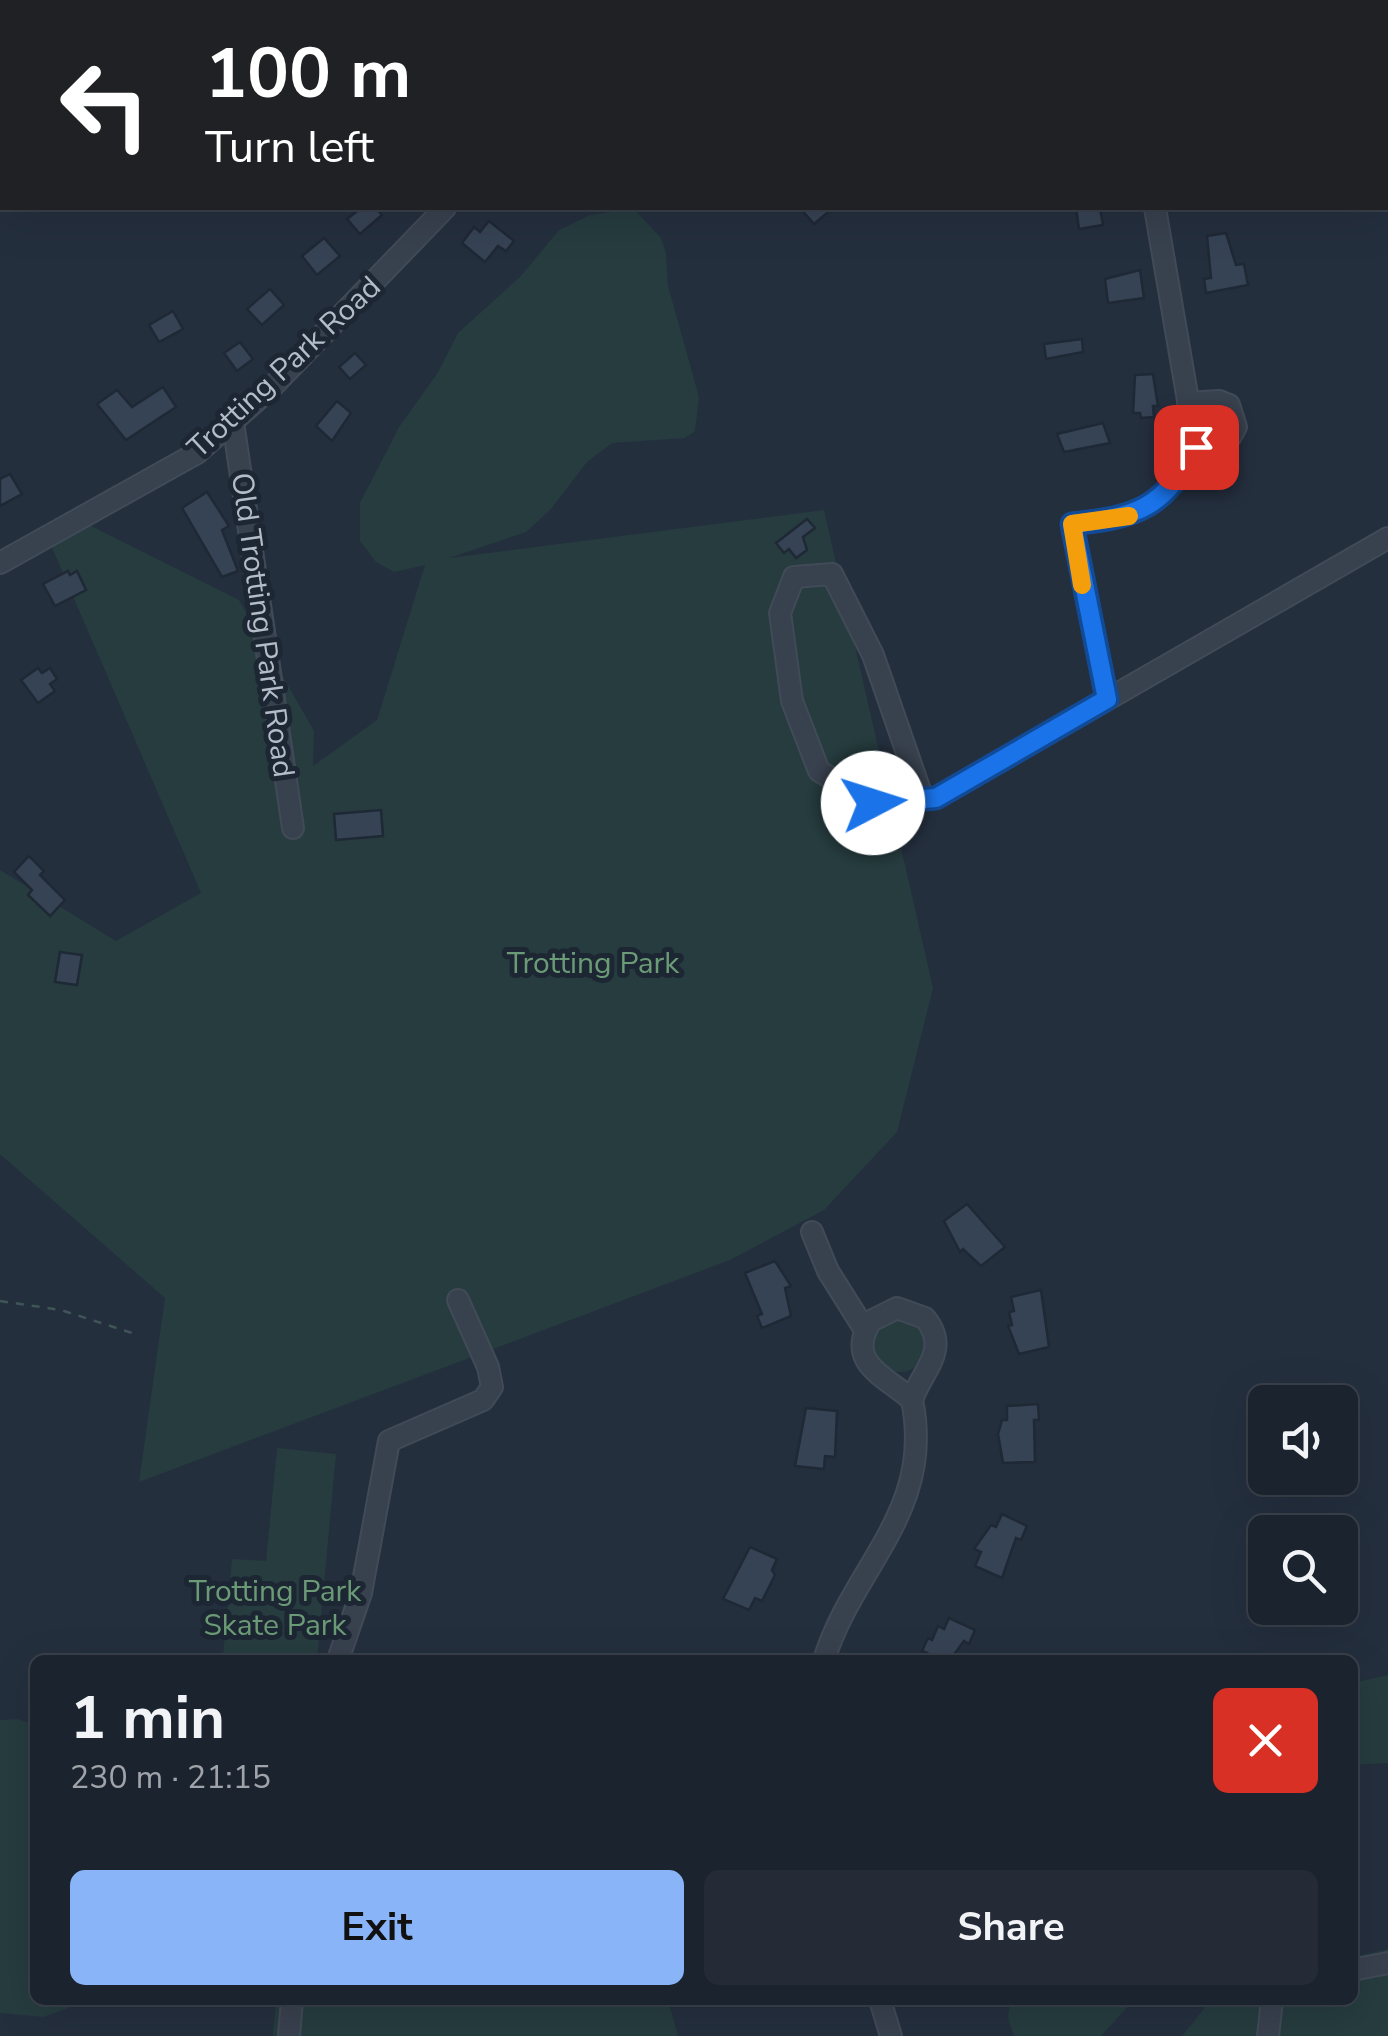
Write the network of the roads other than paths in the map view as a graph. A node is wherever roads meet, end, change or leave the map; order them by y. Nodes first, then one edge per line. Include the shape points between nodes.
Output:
1 (443, 210) edge
2 (1155, 210) edge
3 (1188, 403) junction
4 (233, 422) junction
5 (1196, 447) junction
6 (1388, 538) edge
7 (0, 563) edge
8 (1107, 699) junction
9 (923, 799) junction
10 (293, 828) dead end
11 (812, 1232) dead end
12 (458, 1300) dead end
13 (865, 1330) junction
14 (912, 1400) junction
15 (340, 1655) edge
16 (827, 1655) edge
17 (1388, 1963) edge
18 (1358, 1969) edge
19 (292, 2005) edge
20 (882, 2005) edge
21 (1271, 2005) edge
22 (289, 2036) edge
23 (891, 2036) edge
24 (1268, 2036) edge

1 - 4 street, Trotting Park Road
2 - 3 street
3 - 5 street
3 - 5 street via 1219,401 1234,415 1232,436
4 - 7 street, Trotting Park Road via 164,475
4 - 10 street, Old Trotting Park Road
5 - 8 street via 1179,480 1156,502 1134,514 1072,524
6 - 8 street
8 - 9 street via 936,798
9 - 9 street via 873,654 832,574 794,577 780,613 792,701 819,771 873,803
11 - 13 street
12 - 15 street via 492,1378 489,1396 389,1441 360,1593
13 - 14 street via 862,1350 870,1370
13 - 14 street via 878,1314 897,1308 917,1312 932,1326 936,1356
14 - 16 street via 915,1460 904,1504
17 - 18 street
19 - 22 street
20 - 23 street
21 - 24 street

